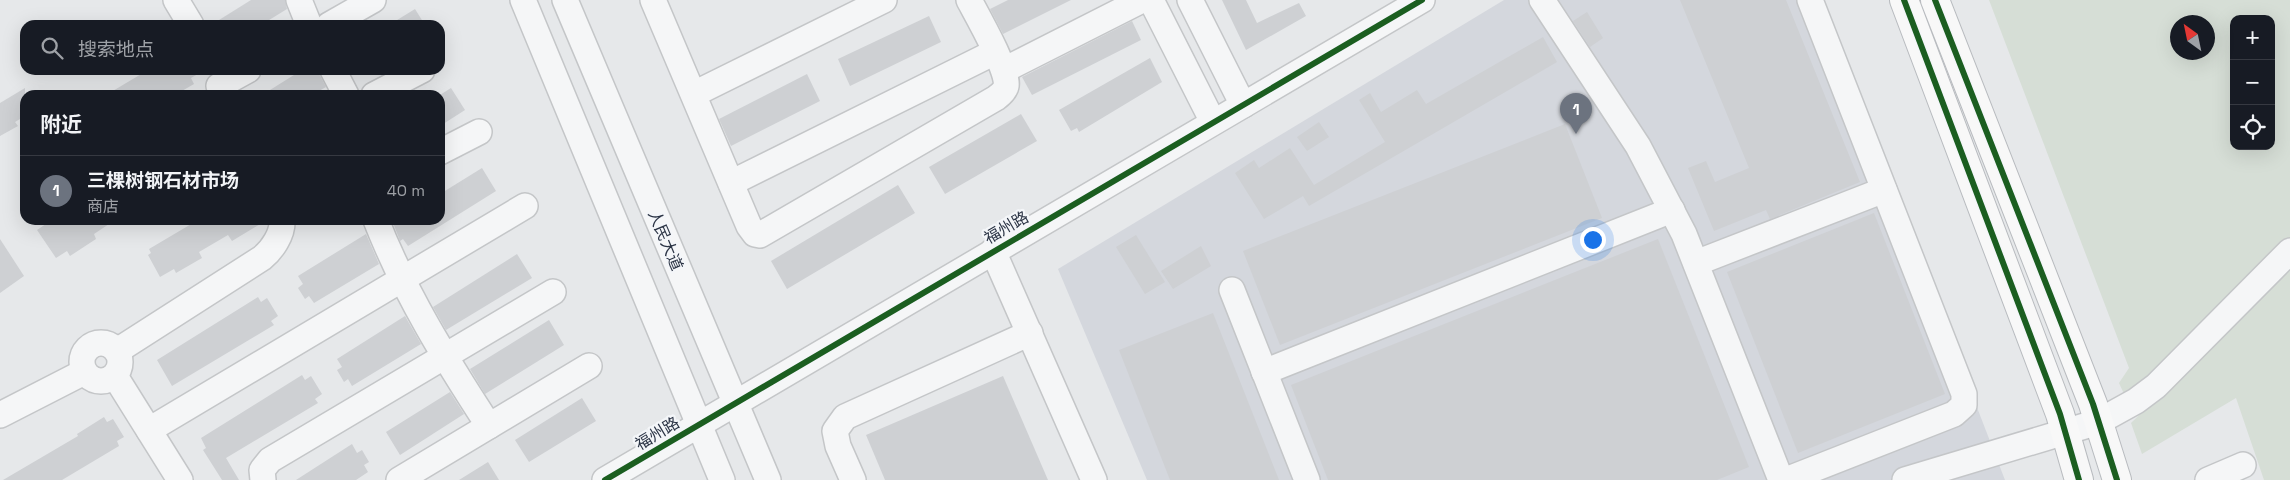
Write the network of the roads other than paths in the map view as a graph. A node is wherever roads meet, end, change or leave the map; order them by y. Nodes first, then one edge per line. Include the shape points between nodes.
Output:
1 (299, 0) edge
2 (373, 0) edge
3 (523, 0) edge
4 (565, 0) edge
5 (653, 0) edge
6 (884, 0) edge
7 (969, 0) edge
8 (1142, 0) edge
9 (1152, 0) edge
10 (1190, 0) edge
11 (1422, 0) edge
12 (1542, 0) edge
13 (1810, 0) edge
14 (1904, 0) edge
15 (1935, 0) edge
16 (180, 1) edge
17 (189, 20) edge
18 (308, 20) edge
19 (338, 20) edge
20 (999, 61) junction
21 (238, 75) edge
22 (335, 75) edge
23 (412, 75) edge
24 (219, 84) edge
25 (343, 90) edge
26 (384, 90) edge
27 (694, 94) junction
28 (1243, 105) junction
29 (1213, 122) junction
30 (478, 132) dead end
31 (445, 149) edge
32 (731, 183) junction
33 (1884, 190) junction
34 (525, 206) dead end
35 (1672, 210) junction
36 (281, 225) edge
37 (378, 225) edge
38 (993, 251) junction
39 (2290, 251) edge
40 (1696, 263) junction
41 (402, 280) junction
42 (1232, 290) dead end
43 (554, 292) dead end
44 (1030, 334) junction
45 (117, 351) junction
46 (444, 357) junction
47 (590, 366) dead end
48 (1264, 372) junction
49 (100, 376) junction
50 (734, 403) junction
51 (0, 415) edge
52 (2098, 422) junction
53 (698, 424) junction
54 (489, 426) junction
55 (149, 430) junction
56 (2065, 432) junction
57 (2243, 465) dead end
58 (160, 480) edge
59 (180, 480) edge
60 (263, 480) edge
61 (399, 480) edge
62 (605, 480) edge
63 (722, 480) edge
64 (768, 480) edge
65 (853, 480) edge
66 (1094, 480) edge
67 (1308, 480) edge
68 (1781, 480) edge
69 (1786, 480) edge
70 (1905, 480) edge
71 (2079, 480) edge
72 (2117, 480) edge
73 (2208, 480) edge

1 - 18 street
2 - 19 street
3 - 53 street
4 - 50 street, 人民大道
5 - 27 street
6 - 27 street
7 - 20 street
8 - 20 street
9 - 29 street
10 - 28 street
11 - 28 street, 福州路
12 - 35 street via 1638,146
13 - 33 street
14 - 56 highway
15 - 52 highway
16 - 17 street
20 - 32 street
20 - 32 street via 1007,85 996,98 760,235 749,226
21 - 24 street
22 - 25 street
23 - 26 street
27 - 32 street
28 - 29 street, 福州路
29 - 38 street, 福州路
30 - 31 street
33 - 40 street
33 - 69 street via 1964,394 1964,405 1954,414
34 - 41 street
35 - 40 street
35 - 48 street
36 - 45 street via 280,234 266,255
37 - 41 street
38 - 44 street
38 - 50 street, 福州路
39 - 52 street via 2156,386
40 - 68 street
41 - 46 street
41 - 55 street
42 - 48 street
43 - 46 street
44 - 65 street via 845,417 835,430 838,446
44 - 66 street
45 - 49 street via 120,364
45 - 49 street via 106,343 87,348 81,360
46 - 54 street
46 - 60 street via 270,460 262,470
47 - 54 street
48 - 67 street
49 - 51 street
49 - 55 street
49 - 58 street
50 - 53 street, 福州路
50 - 64 street, 人民大道
52 - 56 street
52 - 72 highway
53 - 62 street, 福州路
53 - 63 street
54 - 61 street
55 - 59 street
56 - 70 street
56 - 71 highway
57 - 73 street

